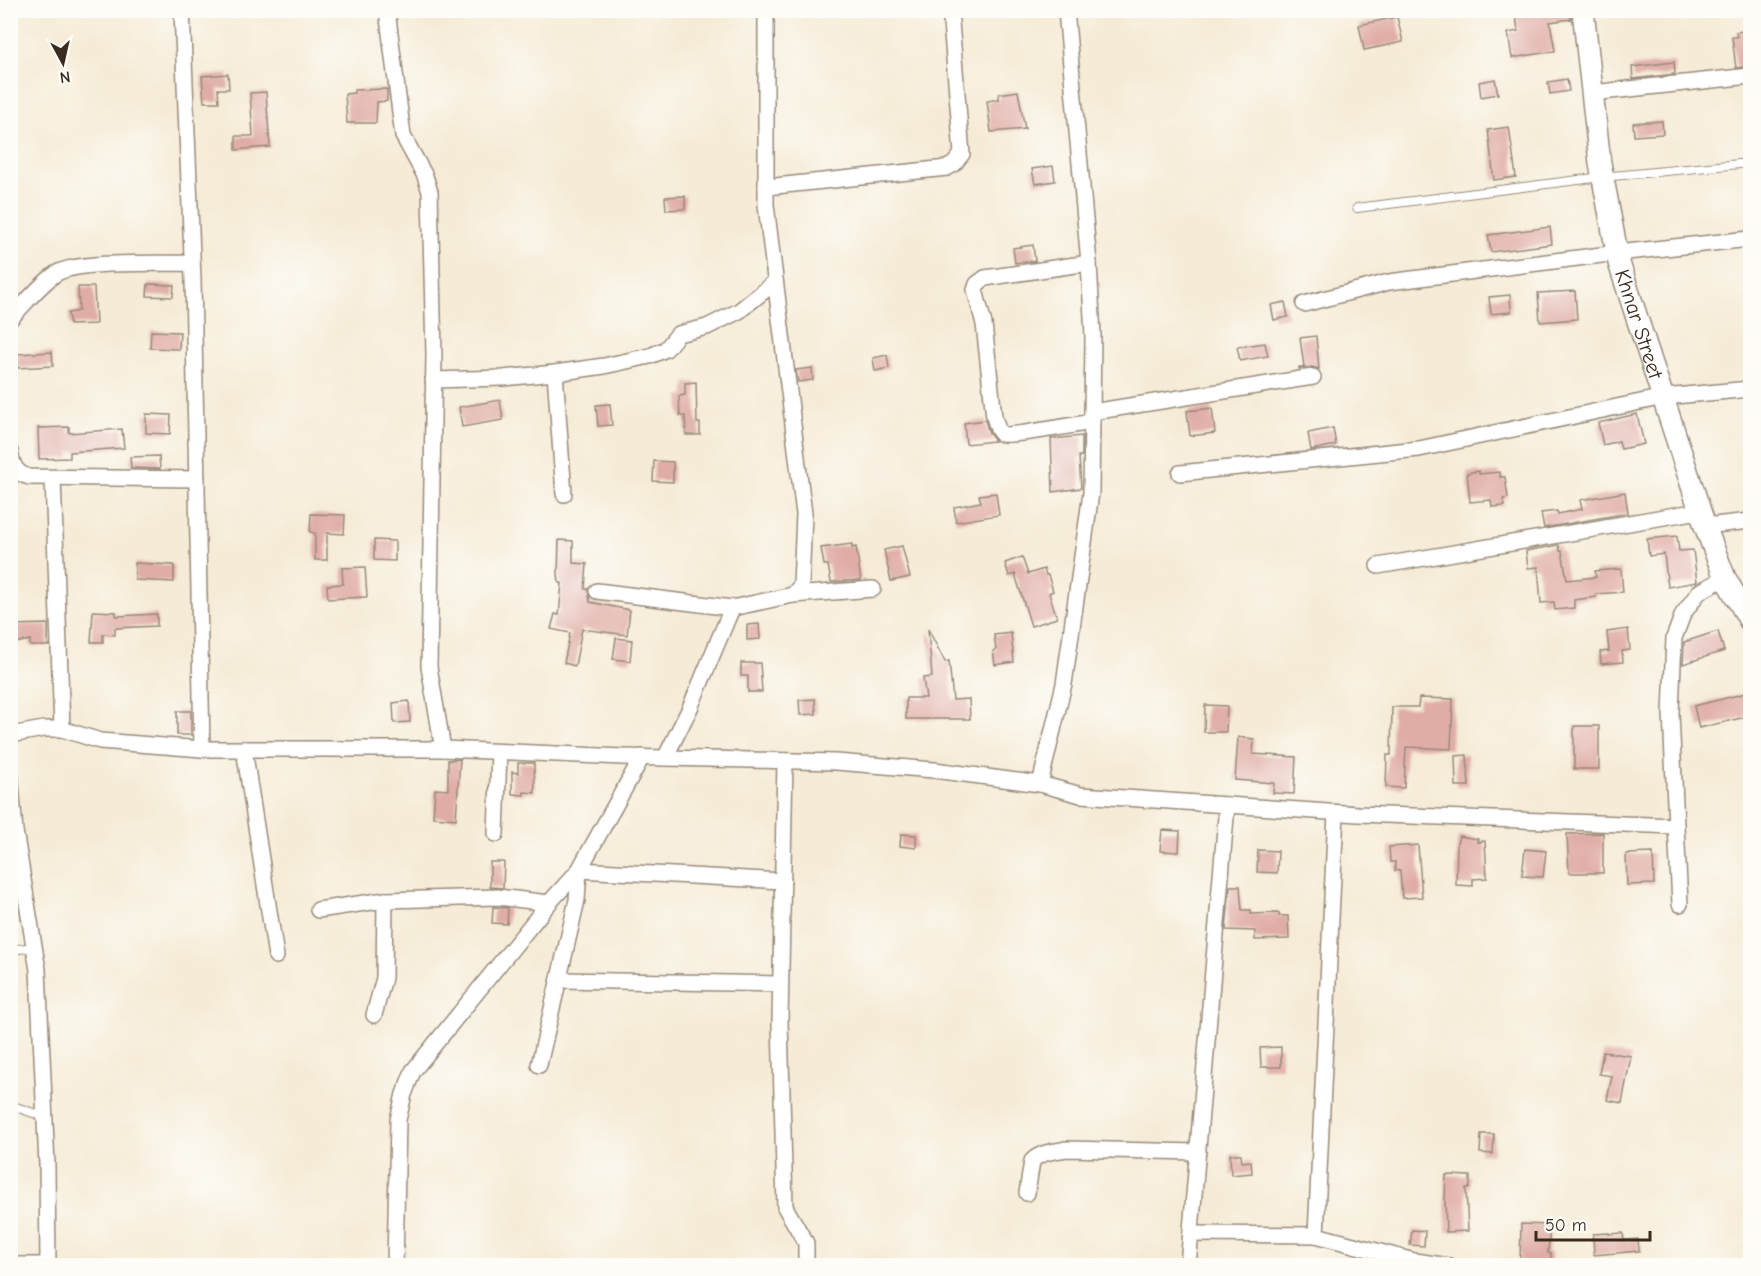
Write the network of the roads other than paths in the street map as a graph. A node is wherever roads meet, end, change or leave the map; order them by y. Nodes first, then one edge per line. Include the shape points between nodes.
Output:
1 (182, 10) edge
2 (387, 10) edge
3 (766, 10) edge
4 (950, 10) edge
5 (1066, 10) edge
6 (1583, 10) edge
7 (1750, 76) edge
8 (1592, 93) junction
9 (1750, 163) edge
10 (1602, 177) junction
11 (766, 187) junction
12 (1357, 208) dead end
13 (1750, 239) edge
14 (1617, 253) junction
15 (192, 263) junction
16 (1089, 263) junction
17 (775, 282) junction
18 (1304, 304) dead end
19 (10, 320) edge
20 (555, 373) junction
21 (1313, 377) dead end
22 (434, 380) junction
23 (1750, 389) edge
24 (1664, 397) junction
25 (1092, 417) junction
26 (10, 451) edge
27 (1180, 473) dead end
28 (53, 478) junction
29 (197, 479) junction
30 (564, 494) dead end
31 (1702, 519) junction
32 (1750, 521) edge
33 (1378, 566) dead end
34 (1725, 578) junction
35 (873, 589) dead end
36 (597, 591) dead end
37 (793, 595) junction
38 (732, 608) junction
39 (1750, 621) edge
40 (62, 729) junction
41 (10, 735) edge
42 (202, 749) junction
43 (244, 749) junction
44 (443, 750) junction
45 (499, 752) junction
46 (642, 757) junction
47 (665, 758) junction
48 (785, 760) junction
49 (10, 772) edge
50 (1040, 784) junction
51 (1227, 805) junction
52 (1336, 813) junction
53 (1676, 826) junction
54 (496, 834) dead end
55 (579, 870) junction
56 (783, 881) junction
57 (385, 900) junction
58 (549, 903) junction
59 (1680, 904) dead end
60 (318, 910) dead end
61 (35, 947) junction
62 (10, 950) edge
63 (276, 956) dead end
64 (560, 980) junction
65 (780, 984) junction
66 (374, 1015) dead end
67 (539, 1065) dead end
68 (10, 1105) edge
69 (45, 1117) junction
70 (1198, 1152) junction
71 (1027, 1193) dead end
72 (1191, 1234) junction
73 (1316, 1235) junction
74 (10, 1265) edge
75 (48, 1265) edge
76 (395, 1266) edge
77 (806, 1266) edge
78 (1188, 1266) edge
79 (1449, 1266) edge

1 - 15 street
2 - 22 street via 402,136 430,192
3 - 11 street
4 - 11 street via 962,154 954,164 947,168
5 - 16 street
6 - 8 street, Khnar Street
7 - 8 street
8 - 10 street, Khnar Street
9 - 10 lane
10 - 12 lane
10 - 14 street, Khnar Street
11 - 17 street
13 - 14 street
14 - 18 street via 1389,282
14 - 24 street, Khnar Street
15 - 19 street via 70,268 57,274
15 - 29 street
16 - 25 street
16 - 25 street via 985,278 975,290 984,324 994,417 999,431 1016,434
17 - 20 street via 720,322 678,334 659,354
17 - 37 street via 804,514 801,585
20 - 22 street
20 - 30 street
21 - 25 street
22 - 44 street via 429,667
23 - 24 street
24 - 27 street via 1419,449
24 - 31 street, Khnar Street
25 - 50 street via 1091,493 1066,673
26 - 28 street via 22,476
28 - 29 street
28 - 40 street
29 - 42 street
31 - 32 street
31 - 33 street
31 - 34 street, Khnar Street
34 - 39 street, Khnar Street
34 - 53 street via 1699,592 1683,614 1674,638 1671,713
35 - 37 street
36 - 38 street
37 - 38 street
38 - 47 street
40 - 41 street
40 - 42 street via 100,741
42 - 43 street
43 - 44 street
43 - 63 street
44 - 45 street
45 - 46 street
45 - 54 street
46 - 47 street
46 - 55 street
47 - 48 street
48 - 50 street via 934,770
48 - 56 street
49 - 61 street via 15,831
50 - 51 street via 1081,795
51 - 52 street
51 - 70 street
52 - 53 street
52 - 73 street
53 - 59 street
55 - 56 street
55 - 58 street
55 - 64 street via 577,900
56 - 65 street
57 - 58 street via 498,897
57 - 60 street
57 - 66 street via 384,978
58 - 76 street via 410,1079 398,1120
61 - 62 lane
61 - 69 street
64 - 65 street
64 - 67 street
65 - 77 street via 785,1207 806,1243
68 - 69 lane
69 - 75 street
70 - 71 street via 1052,1151 1032,1161
70 - 72 street
72 - 73 street
72 - 78 street
73 - 79 street via 1414,1261
74 - 75 street

